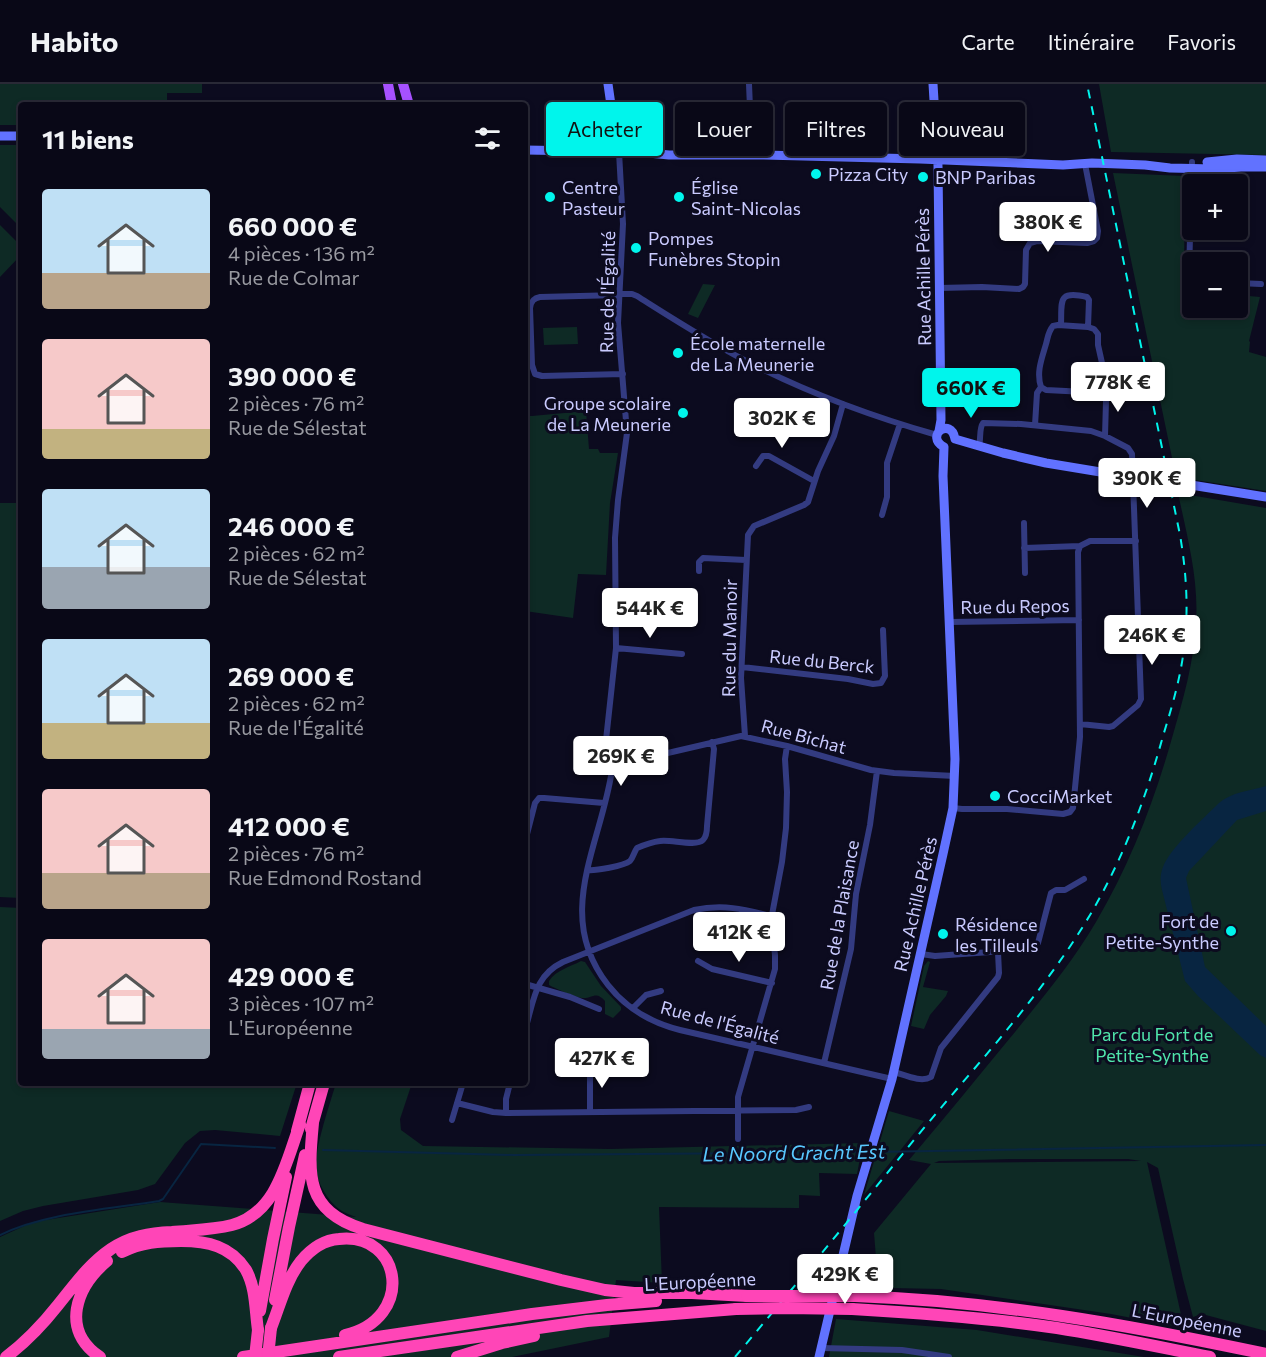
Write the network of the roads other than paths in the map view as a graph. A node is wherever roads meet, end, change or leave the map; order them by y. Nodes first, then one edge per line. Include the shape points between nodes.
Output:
1 (388, 84) edge
2 (403, 84) edge
3 (608, 84) edge
4 (749, 84) edge
5 (933, 84) edge
6 (391, 102) edge
7 (408, 102) edge
8 (611, 102) edge
9 (750, 102) edge
10 (0, 136) edge
11 (18, 136) edge
12 (546, 151) edge
13 (528, 153) edge
14 (616, 156) edge
15 (773, 156) edge
16 (938, 160) junction
17 (1266, 160) edge
18 (1084, 164) junction
19 (1192, 165) junction
20 (1266, 167) edge
21 (1190, 252) edge
22 (1248, 283) edge
23 (1261, 284) dead end
24 (939, 288) junction
25 (620, 295) junction
26 (1061, 325) junction
27 (1088, 327) junction
28 (623, 374) junction
29 (1041, 387) junction
30 (1105, 393) junction
31 (843, 404) junction
32 (900, 424) junction
33 (1035, 425) junction
34 (938, 433) junction
35 (1105, 436) junction
36 (955, 439) junction
37 (979, 446) junction
38 (944, 447) junction
39 (756, 466) dead end
40 (1133, 478) junction
41 (814, 481) junction
42 (1173, 484) junction
43 (1266, 497) edge
44 (1266, 502) edge
45 (882, 515) dead end
46 (1024, 523) dead end
47 (1136, 541) junction
48 (1080, 546) junction
49 (1024, 548) junction
50 (746, 560) junction
51 (699, 572) dead end
52 (1025, 573) dead end
53 (1079, 620) junction
54 (949, 622) junction
55 (883, 630) dead end
56 (616, 648) junction
57 (682, 654) dead end
58 (742, 667) junction
59 (1080, 724) junction
60 (744, 736) junction
61 (712, 742) junction
62 (787, 746) junction
63 (612, 766) junction
64 (877, 771) junction
65 (955, 776) junction
66 (604, 803) junction
67 (953, 808) junction
68 (528, 830) edge
69 (587, 870) junction
70 (1084, 879) dead end
71 (771, 916) junction
72 (589, 951) junction
73 (998, 952) junction
74 (921, 954) junction
75 (698, 961) dead end
76 (772, 983) junction
77 (528, 985) edge
78 (538, 987) junction
79 (661, 991) dead end
80 (633, 1008) junction
81 (599, 1010) dead end
82 (528, 1020) edge
83 (753, 1047) junction
84 (594, 1061) dead end
85 (824, 1063) junction
86 (893, 1076) junction
87 (309, 1086) edge
88 (323, 1086) edge
89 (462, 1086) edge
90 (509, 1086) edge
91 (457, 1103) junction
92 (808, 1107) dead end
93 (738, 1111) junction
94 (590, 1112) junction
95 (506, 1113) junction
96 (452, 1119) dead end
97 (300, 1124) junction
98 (313, 1124) junction
99 (738, 1139) dead end
100 (747, 1296) junction
101 (640, 1316) junction
102 (271, 1328) junction
103 (258, 1330) junction
104 (282, 1351) junction
105 (820, 1352) edge
106 (1266, 1354) edge
107 (6, 1357) edge
108 (100, 1357) edge
109 (243, 1357) edge
110 (255, 1357) edge
111 (268, 1357) edge
112 (339, 1357) edge
113 (457, 1357) edge
114 (948, 1357) edge
115 (1210, 1357) edge

1 - 6 main road
2 - 7 main road
3 - 8 street
4 - 9 street
5 - 16 street, Rue Achille Pérès
10 - 11 street
12 - 13 street
14 - 25 street, Rue de l'Égalité via 623,214
15 - 16 street
16 - 18 street
16 - 24 street, Rue Achille Pérès
17 - 19 street
18 - 19 street
18 - 24 street via 1098,230 1094,242 1030,243 1026,250 1025,284 1019,289
19 - 20 street
19 - 21 street
22 - 23 street
24 - 34 street, Rue Achille Pérès
25 - 28 street, Rue de l'Égalité via 618,323
25 - 28 street via 534,299 530,308 532,365 535,374 542,376
25 - 31 street via 636,295 751,364
26 - 27 street
26 - 27 street via 1064,297 1085,296 1089,300
26 - 29 street via 1048,332 1040,361
27 - 30 street via 1098,334
28 - 56 street, Rue de l'Égalité via 627,433 615,538
29 - 30 street
29 - 33 street via 1037,393
30 - 35 street
31 - 32 street
31 - 41 street, Rue du Manoir
32 - 34 street
32 - 45 street via 887,463 888,493
33 - 35 street
33 - 37 street via 983,423
34 - 36 street via 945,428
34 - 38 street via 937,442
35 - 40 street via 1131,452
36 - 37 street
36 - 38 street
37 - 40 street
38 - 54 street, Rue Achille Pérès
39 - 41 street via 763,456 769,456
40 - 42 street
40 - 47 street
41 - 50 street, Rue du Manoir via 806,504 751,530
42 - 43 street
42 - 44 street
46 - 49 street
47 - 48 street via 1090,541
47 - 59 street via 1141,699 1113,726
48 - 49 street
48 - 53 street, Rue du Repos
49 - 52 street
50 - 51 street via 703,558
50 - 58 street, Rue du Manoir
53 - 54 street, Rue du Repos
53 - 59 street
54 - 65 street, Rue Achille Pérès
55 - 58 street, Rue du Berck via 885,676 879,684
56 - 57 street
56 - 63 street, Rue de l'Égalité via 606,740
58 - 60 street, Rue du Manoir
59 - 67 street via 1071,812
60 - 61 street, Rue Bichat
60 - 62 street, Rue Bichat
61 - 63 street, Rue Bichat
61 - 69 street via 707,826 702,841 654,842 637,848 628,862
62 - 64 street, Rue Bichat
62 - 71 street via 786,828
63 - 66 street, Rue de l'Égalité
64 - 65 street, Rue Bichat
64 - 85 street, Rue de la Plaisance via 856,894 851,949
65 - 67 street, Rue Achille Pérès
66 - 68 street via 539,798
66 - 69 street, Rue de l'Égalité
67 - 74 street, Rue Achille Pérès
69 - 72 street, Rue de l'Égalité via 582,918
70 - 73 street via 1052,893 1035,948
71 - 72 street via 728,907 701,909
71 - 76 street via 775,959
72 - 78 street via 551,969
72 - 80 street, Rue de l'Égalité via 603,978
73 - 74 street
73 - 86 street, Rue de l'Égalité via 998,977 941,1048 931,1077 922,1080
74 - 86 street, Rue Achille Pérès
75 - 76 street via 712,969
76 - 83 street
77 - 78 street
78 - 81 street
78 - 82 street
79 - 80 street via 646,995
80 - 83 street, Rue de l'Égalité via 669,1027
83 - 85 street, Rue de l'Égalité
83 - 93 street via 738,1097
84 - 94 street via 590,1073
85 - 86 street, Rue de l'Égalité
86 - 105 street, Rue Achille Pérès via 849,1225
87 - 97 highway
88 - 98 highway
89 - 91 street
90 - 95 street
91 - 95 street
91 - 96 street
92 - 93 street
93 - 94 street
93 - 99 street
94 - 95 street
97 - 103 highway via 269,1257
97 - 107 highway via 273,1192 256,1214 225,1227 148,1234 116,1246 91,1265 38,1328
98 - 100 highway via 310,1167 315,1190 328,1212 348,1224 605,1290
98 - 102 highway via 287,1234
100 - 104 highway, L'Européenne via 599,1305
100 - 106 highway, L'Européenne, bridge via 855,1296 1016,1308
101 - 112 highway, L'Européenne
101 - 113 highway via 516,1339
101 - 115 highway, L'Européenne, bridge via 779,1308 935,1314 1096,1335
102 - 104 highway via 292,1274 307,1254 322,1244 342,1238 362,1240 388,1263 392,1293 376,1321 357,1332
102 - 111 highway, bridge
103 - 108 highway via 250,1280 230,1253 201,1242 152,1242 110,1259 90,1278 80,1296 78,1328 87,1347
103 - 110 highway, bridge
104 - 109 highway, L'Européenne
105 - 114 street via 902,1350

